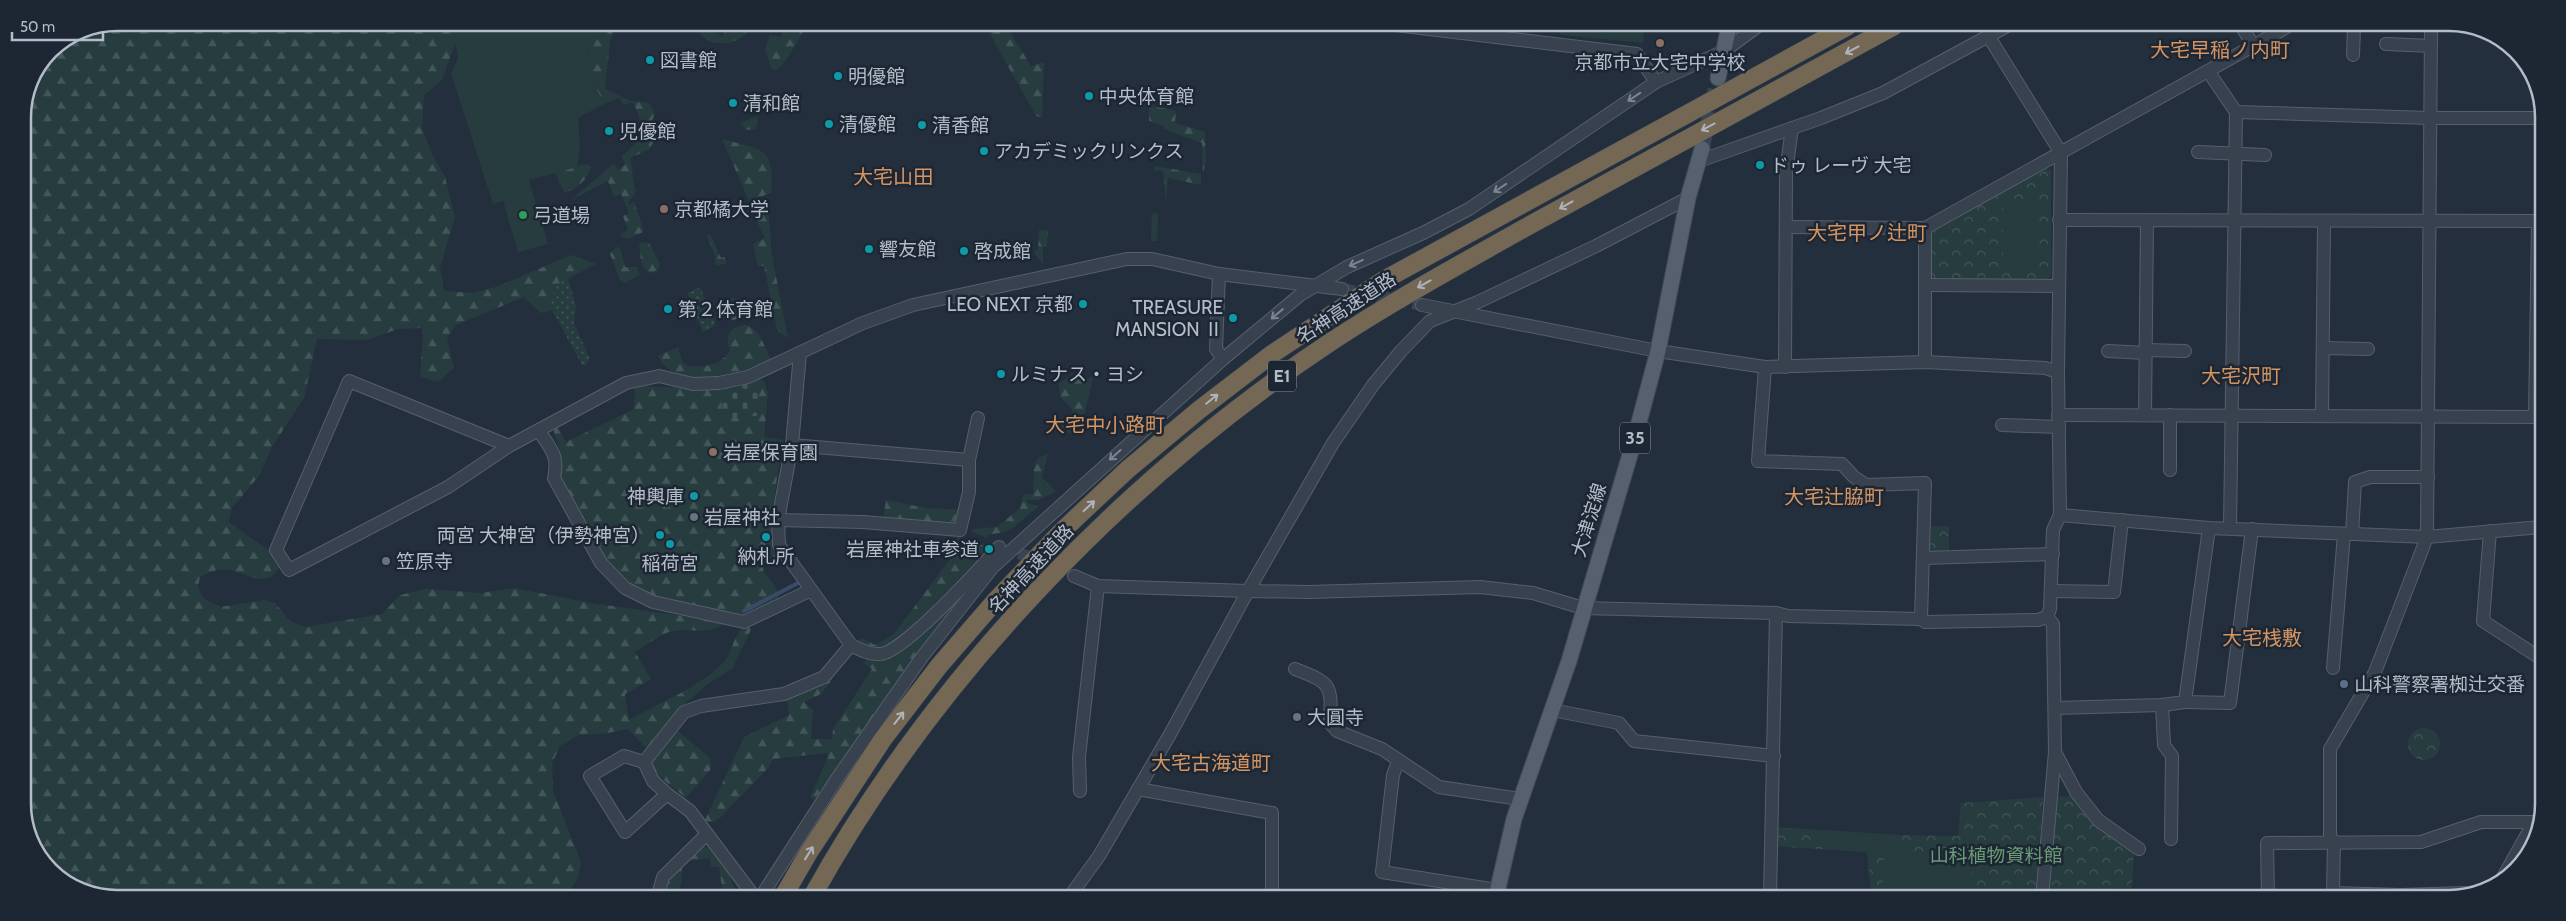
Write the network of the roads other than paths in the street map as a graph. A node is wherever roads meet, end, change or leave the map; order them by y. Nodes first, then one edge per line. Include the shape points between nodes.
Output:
1 (1442, 31) edge
2 (1728, 31) edge
3 (1751, 31) edge
4 (1839, 31) edge
5 (1885, 31) edge
6 (1999, 31) edge
7 (2244, 31) edge
8 (2279, 31) edge
9 (2354, 31) edge
10 (2431, 31) edge
11 (1990, 37) junction
12 (2386, 44) dead end
13 (2253, 45) junction
14 (2431, 46) junction
15 (1724, 51) junction
16 (2354, 55) dead end
17 (2208, 71) junction
18 (1718, 78) tunnel mouth
19 (1656, 82) junction
20 (2236, 112) junction
21 (2430, 118) junction
22 (2535, 118) edge
23 (1792, 128) junction
24 (2198, 152) dead end
25 (2061, 153) junction
26 (2236, 154) junction
27 (1700, 155) joint
28 (2265, 155) dead end
29 (1688, 198) junction
30 (2059, 220) junction
31 (2147, 221) junction
32 (2235, 222) junction
33 (2324, 222) junction
34 (2430, 222) junction
35 (2535, 222) edge
36 (1787, 226) junction
37 (1925, 228) junction
38 (1219, 274) junction
39 (1316, 285) junction
40 (1925, 285) junction
41 (2059, 286) junction
42 (1342, 289) tunnel mouth
43 (1422, 305) tunnel mouth
44 (1456, 311) junction
45 (2323, 348) junction
46 (2368, 349) dead end
47 (1658, 351) junction
48 (2146, 351) junction
49 (2185, 351) dead end
50 (2108, 352) dead end
51 (800, 353) junction
52 (1223, 359) junction
53 (1925, 362) junction
54 (1765, 367) junction
55 (1785, 367) junction
56 (2058, 372) junction
57 (2232, 414) junction
58 (2145, 415) junction
59 (2170, 415) junction
60 (2322, 415) junction
61 (2429, 416) junction
62 (2535, 417) edge
63 (978, 418) dead end
64 (2059, 421) junction
65 (2002, 425) dead end
66 (540, 431) junction
67 (792, 445) junction
68 (509, 446) junction
69 (969, 460) junction
70 (2170, 470) dead end
71 (2428, 477) junction
72 (2060, 515) junction
73 (778, 520) junction
74 (2122, 520) junction
75 (2535, 527) edge
76 (2209, 528) junction
77 (2230, 528) junction
78 (2252, 529) junction
79 (2490, 531) junction
80 (2348, 534) junction
81 (2427, 537) junction
82 (1005, 548) junction
83 (2053, 554) junction
84 (1924, 558) junction
85 (1074, 576) tunnel mouth
86 (1098, 586) junction
87 (811, 590) junction
88 (1248, 591) junction
89 (2051, 591) junction
90 (1583, 608) junction
91 (1776, 613) junction
92 (2047, 616) junction
93 (1921, 619) junction
94 (851, 645) junction
95 (2535, 655) edge
96 (2333, 668) dead end
97 (1295, 669) dead end
98 (2185, 702) junction
99 (2162, 705) junction
100 (2055, 708) junction
101 (1552, 710) junction
102 (2055, 752) junction
103 (1774, 756) junction
104 (644, 762) junction
105 (1398, 762) junction
106 (1138, 789) junction
107 (1080, 791) dead end
108 (667, 794) junction
109 (1520, 799) junction
110 (2532, 822) edge
111 (707, 834) junction
112 (2529, 834) edge
113 (2171, 839) dead end
114 (2332, 841) junction
115 (2139, 849) dead end
116 (2512, 862) edge
117 (659, 890) edge
118 (749, 890) edge
119 (765, 890) edge
120 (787, 890) edge
121 (816, 890) edge
122 (1074, 890) edge
123 (1272, 890) edge
124 (1480, 890) edge
125 (1497, 890) edge
126 (1770, 890) edge
127 (2043, 890) edge
128 (2268, 890) edge
129 (2333, 890) edge

1 - 19 street via 1637,54
2 - 15 main road
3 - 15 street
120 -> 4 highway, 名神高速道路 / E1 via 883,739 939,666 1061,532 1198,410 1272,354 1384,280
5 -> 121 highway, 名神高速道路 / E1 via 1410,292 1333,340 1213,427 1064,561 1010,622 872,796
6 - 11 street
7 - 13 street
8 - 13 street
9 - 16 street
10 - 14 street
11 - 23 street via 1883,93
11 - 25 street
12 - 14 street
13 - 17 street
14 - 21 street
15 - 18 main road
15 - 19 street
17 - 20 street
17 - 25 street
19 -> 39 street via 1469,209 1346,267
20 - 21 street
20 - 26 street
21 - 22 street
21 - 34 street
23 - 27 street
23 - 36 street via 1786,172
24 - 26 street
25 - 30 street
25 - 37 street
26 - 28 street
26 - 32 street
27 - 29 main road, 大津淀線 / 35
29 - 44 street via 1596,246
29 - 47 main road, 大津淀線 / 35
30 - 31 street
30 - 41 street
31 - 32 street
31 - 48 street
32 - 33 street
32 - 57 street
33 - 34 street
33 - 45 street
34 - 35 street
34 - 61 street
36 - 37 street
36 - 55 street
37 - 40 street
38 - 39 street
38 - 51 street via 1152,259 1127,258 913,305 864,323
38 - 52 street via 1216,349
39 - 42 street
39 -> 52 street
40 - 41 street
40 - 53 street
41 - 56 street
43 - 44 street
44 - 47 street
44 - 88 street via 1430,321 1373,385 1333,443
45 - 46 street
45 - 60 street
47 - 54 street
47 - 90 main road, 大津淀線 / 35
48 - 49 street
48 - 50 street
48 - 58 street
51 - 66 street via 748,377 719,383 693,384 659,376 626,383
51 - 67 street
52 -> 82 street
53 - 55 street
53 - 56 street via 2045,368
54 - 55 street
54 - 84 street via 1758,461 1842,464 1866,485 1925,483
56 - 64 street
57 - 59 street
57 - 60 street
57 - 77 street
58 - 59 street
58 - 64 street
59 - 70 street
60 - 61 street
61 - 62 street
61 - 71 street
63 - 69 street
64 - 65 street
64 - 72 street
66 - 68 street
66 - 87 street via 555,456 554,478 602,563 625,588 653,602 744,622
67 - 69 street
67 - 73 street
68 - 68 street via 448,487 289,570 276,550 349,382
69 - 73 street via 969,492 960,530 863,522
71 - 80 street via 2370,477 2356,482
71 - 81 street
72 - 74 street
72 - 83 street via 2053,530
73 - 87 street via 780,546
74 - 76 street
74 - 89 street via 2114,592
75 - 79 street
76 - 77 street
76 - 98 street
77 - 78 street
78 - 80 street
78 - 98 street via 2230,703
79 - 81 street
79 - 95 street via 2483,621
80 - 81 street
80 - 96 street
81 - 114 street via 2375,672 2330,749
82 - 94 street via 895,649 881,655 863,652
82 - 119 street via 836,780
83 - 84 street
83 - 89 street
84 - 93 street
85 - 86 street
86 - 88 street
86 - 107 street via 1079,757
87 - 94 street
88 - 90 street via 1480,587 1533,594
88 - 106 street
89 - 92 street
90 - 91 street
90 - 101 main road, 大津淀線 / 35
91 - 93 street via 1788,616
91 - 103 street
92 - 93 street via 2038,620 1925,622
92 - 100 street via 2053,624
94 - 104 street via 824,677 784,694 701,706 684,712
97 - 105 street via 1322,680 1332,695 1330,723 1337,731 1382,749
98 - 99 street
99 - 100 street
99 - 113 street via 2164,745 2172,756
100 - 102 street
101 - 103 street via 1619,723 1634,741
101 - 109 main road, 大津淀線 / 35
102 - 115 street via 2076,792 2098,820
102 - 127 street
103 - 126 street
104 - 108 street via 654,781
104 - 108 street via 624,756 590,776 626,832
105 - 109 street via 1439,788
105 - 124 street via 1393,775 1382,872
106 - 122 street via 1099,856
106 - 123 street via 1272,812
108 - 111 street via 690,810
109 - 125 main road, 大津淀線 / 35
110 - 114 street via 2481,822 2421,842
111 - 117 street via 663,877
111 - 118 street
112 - 116 street
114 - 128 street via 2267,843
114 - 129 street

